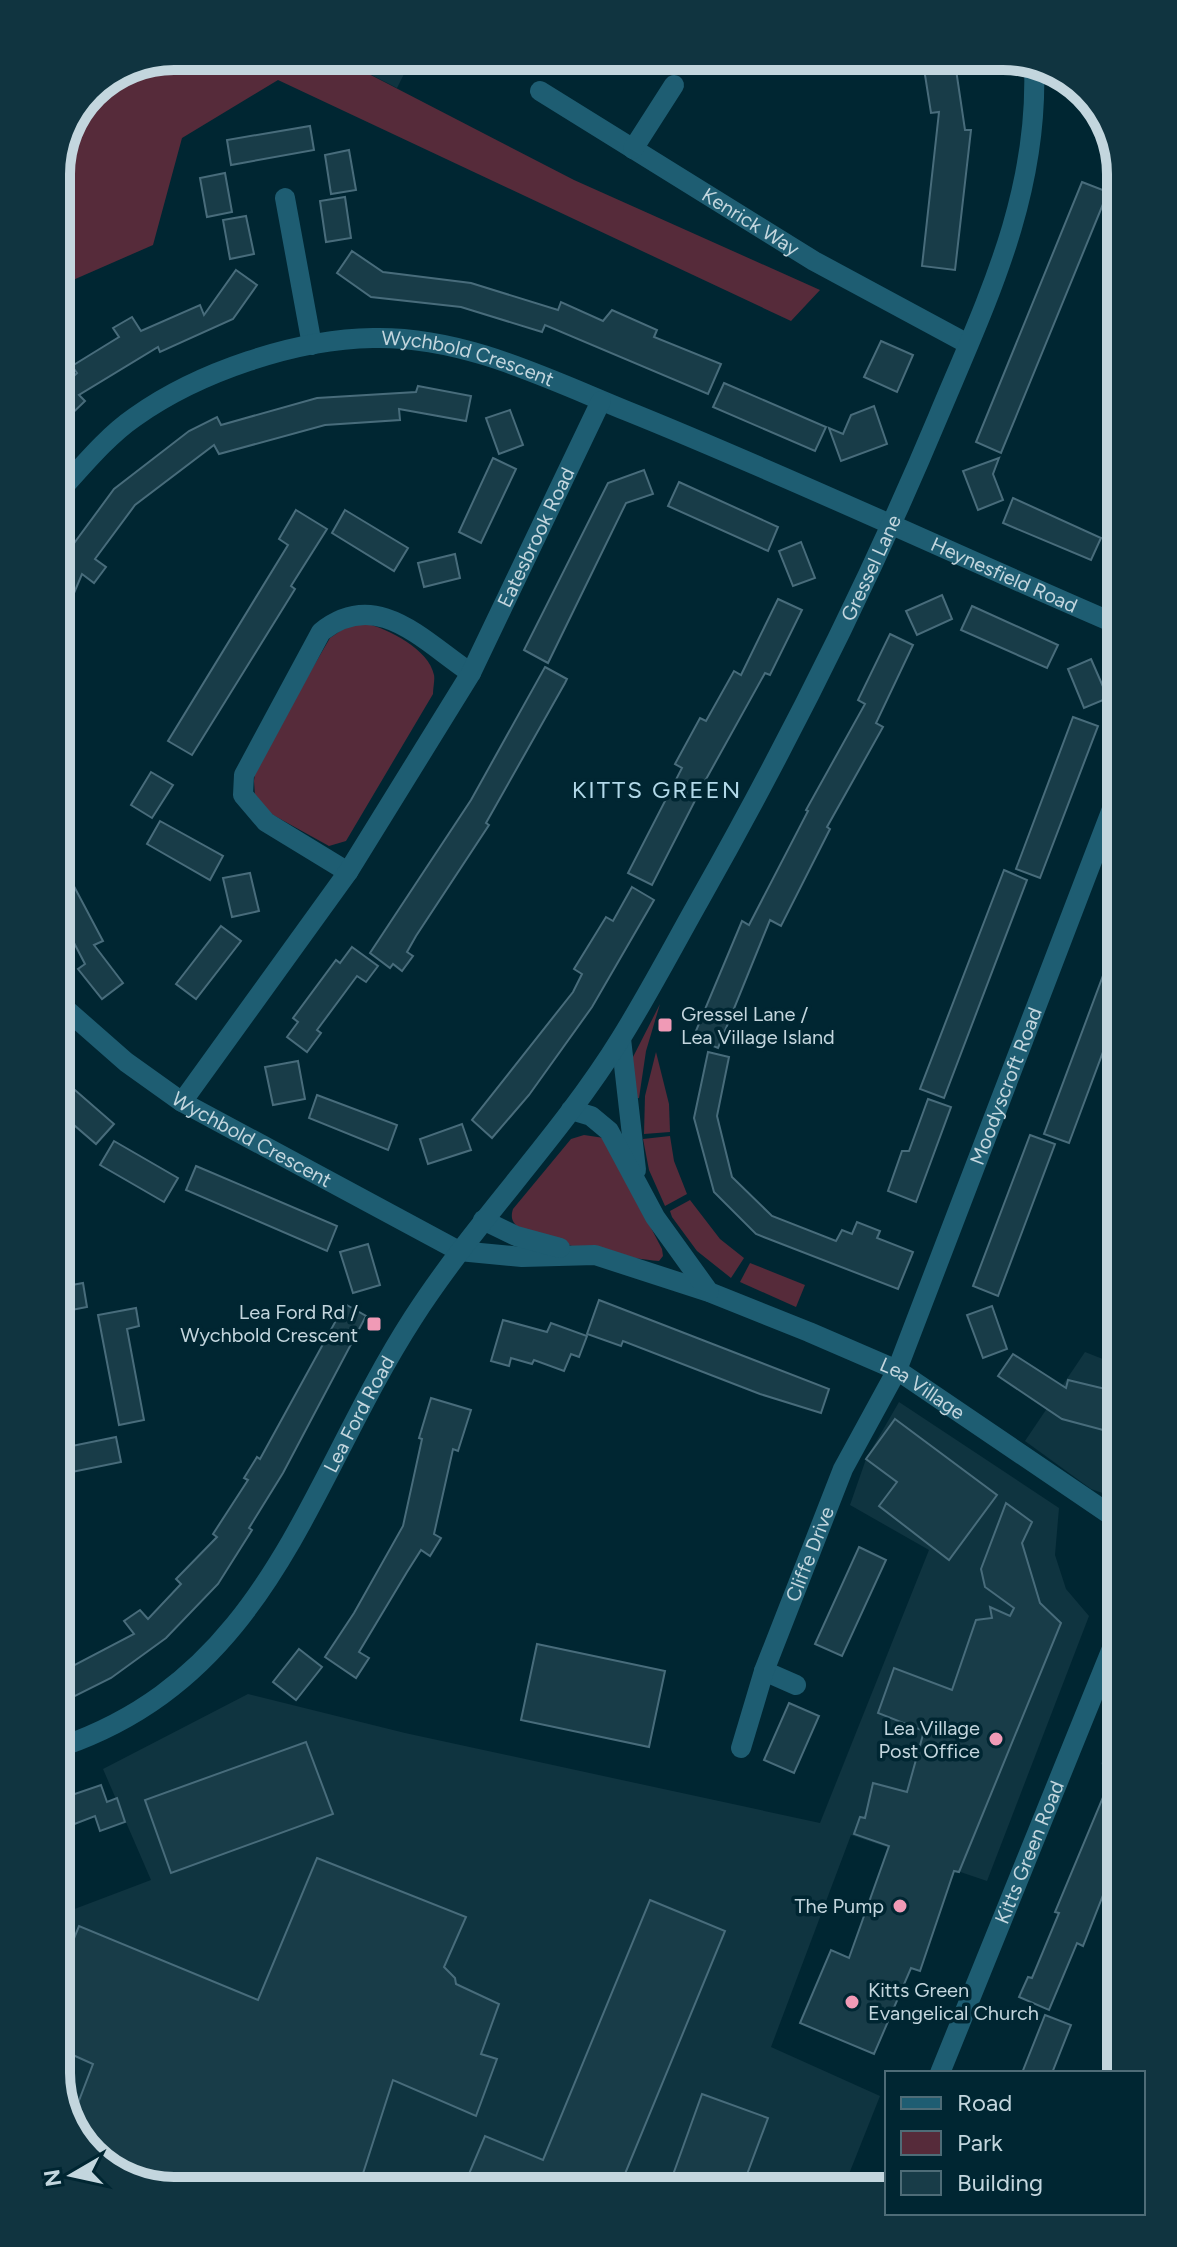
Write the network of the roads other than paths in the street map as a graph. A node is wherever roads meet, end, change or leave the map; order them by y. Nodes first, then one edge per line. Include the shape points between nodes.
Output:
1 (1034, 75) edge
2 (674, 85) dead end
3 (540, 91) dead end
4 (633, 149) junction
5 (285, 198) dead end
6 (968, 344) junction
7 (312, 345) junction
8 (601, 401) junction
9 (70, 481) edge
10 (892, 528) junction
11 (1107, 620) edge
12 (471, 673) junction
13 (1107, 822) edge
14 (348, 872) junction
15 (70, 1013) edge
16 (621, 1039) junction
17 (182, 1102) junction
18 (571, 1110) junction
19 (639, 1188) junction
20 (483, 1220) junction
21 (459, 1251) junction
22 (595, 1255) junction
23 (709, 1292) junction
24 (897, 1370) junction
25 (1107, 1512) edge
26 (1107, 1661) edge
27 (764, 1671) junction
28 (796, 1685) dead end
29 (70, 1743) edge
30 (741, 1748) dead end
31 (941, 2071) edge

1 - 6 street, Gressel Lane via 1033,126 1021,204
2 - 4 street
3 - 4 street, Kenrick Way
4 - 6 street, Kenrick Way via 814,261
5 - 7 street
6 - 10 street, Gressel Lane
7 - 8 street, Wychbold Crescent via 374,338 466,348
7 - 9 street, Wychbold Crescent via 187,385 134,418
8 - 10 street, Wychbold Crescent via 749,460
8 - 12 street, Eatesbrook Road
10 - 11 street, Heynesfield Road
10 - 16 street, Gressel Lane via 757,797
12 - 14 street, Eatesbrook Road
12 - 14 street via 386,616 367,612 339,617 321,632 244,775 243,795 266,822
13 - 24 street, Moodyscroft Road
14 - 17 street, Eatesbrook Road
15 - 17 street, Wychbold Crescent
16 - 18 street, Lea Ford Road
16 - 19 street, Lea Village
17 - 21 street, Wychbold Crescent
18 - 19 street, Lea Village via 591,1116 609,1131
18 - 20 street, Lea Ford Road
19 - 23 street, Lea Village
20 - 21 street, Lea Ford Road
20 - 22 street via 547,1247
21 - 22 street, Lea Village via 522,1257
21 - 29 street, Lea Ford Road via 411,1322 287,1552 249,1611 219,1645 148,1704
22 - 23 street, Lea Village
23 - 24 street, Lea Village
24 - 25 street, Lea Village
24 - 27 street, Cliffe Drive via 843,1469
26 - 31 street, Kitts Green Road
27 - 28 street
27 - 30 street, Cliffe Drive

